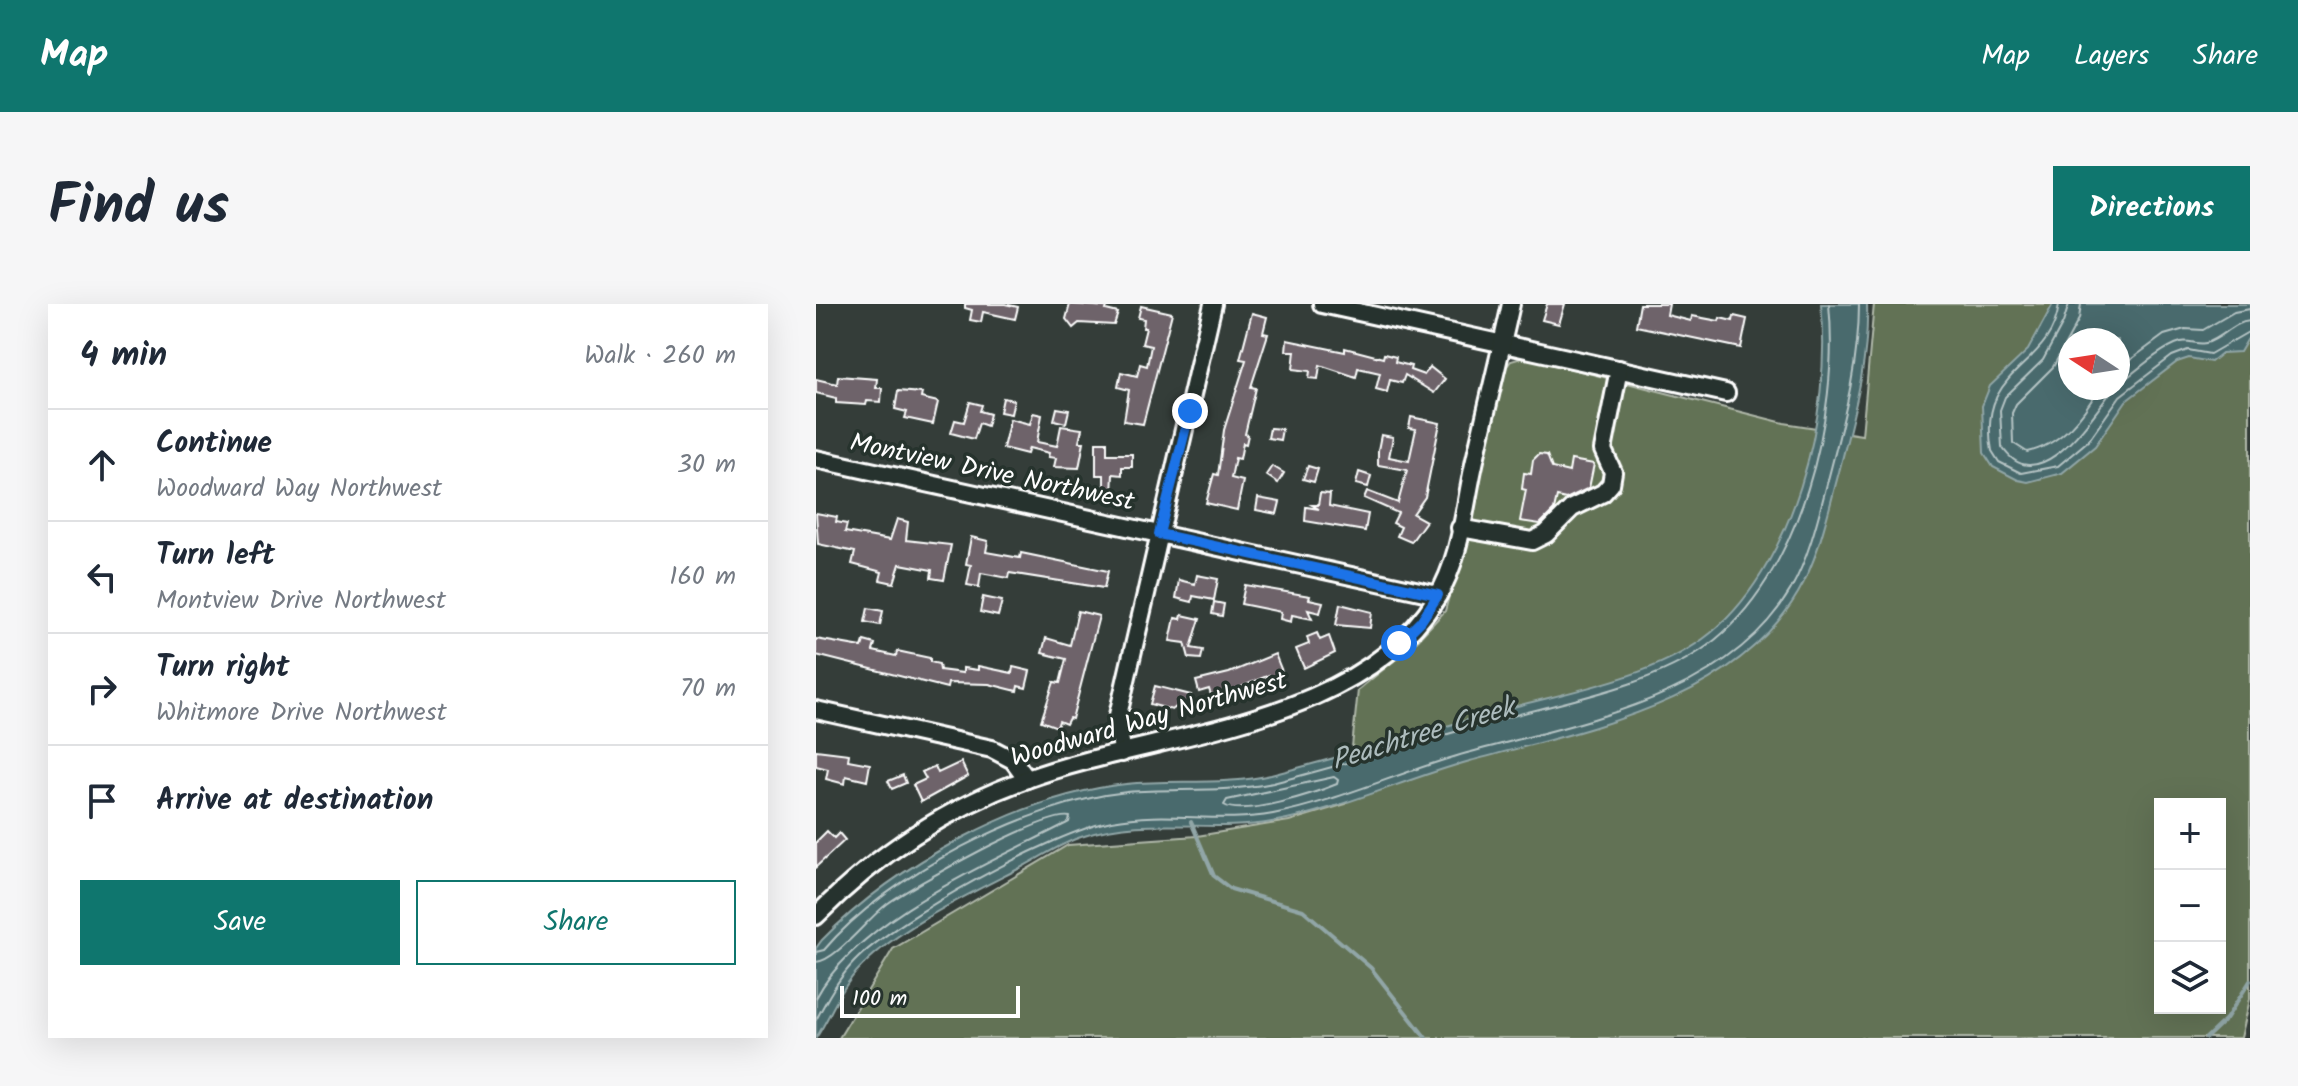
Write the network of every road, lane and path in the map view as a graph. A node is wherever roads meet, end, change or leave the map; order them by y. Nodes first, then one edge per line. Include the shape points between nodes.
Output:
1 (1213, 304) edge
2 (1322, 304) edge
3 (1511, 304) edge
4 (1501, 343) junction
5 (1619, 369) junction
6 (1726, 393) dead end
7 (816, 459) edge
8 (1460, 528) junction
9 (1159, 534) junction
10 (1438, 595) junction
11 (816, 710) edge
12 (1122, 753) junction
13 (1027, 779) junction
14 (816, 916) edge

1 - 9 street
2 - 4 street
3 - 4 street, Woodward Way Northwest
4 - 5 street
4 - 8 street, Woodward Way Northwest
5 - 6 street
5 - 8 street via 1603,450 1613,472 1603,493 1572,508 1532,541
7 - 9 street, Montview Drive Northwest
8 - 10 street, Woodward Way Northwest
9 - 10 street, Montview Drive Northwest
9 - 12 street via 1118,715
10 - 12 street, Woodward Way Northwest via 1399,643 1319,693 1248,721
11 - 13 street via 992,749 1013,760
12 - 13 street, Woodward Way Northwest
13 - 14 street, Woodward Way Northwest via 984,796 907,839 871,864

